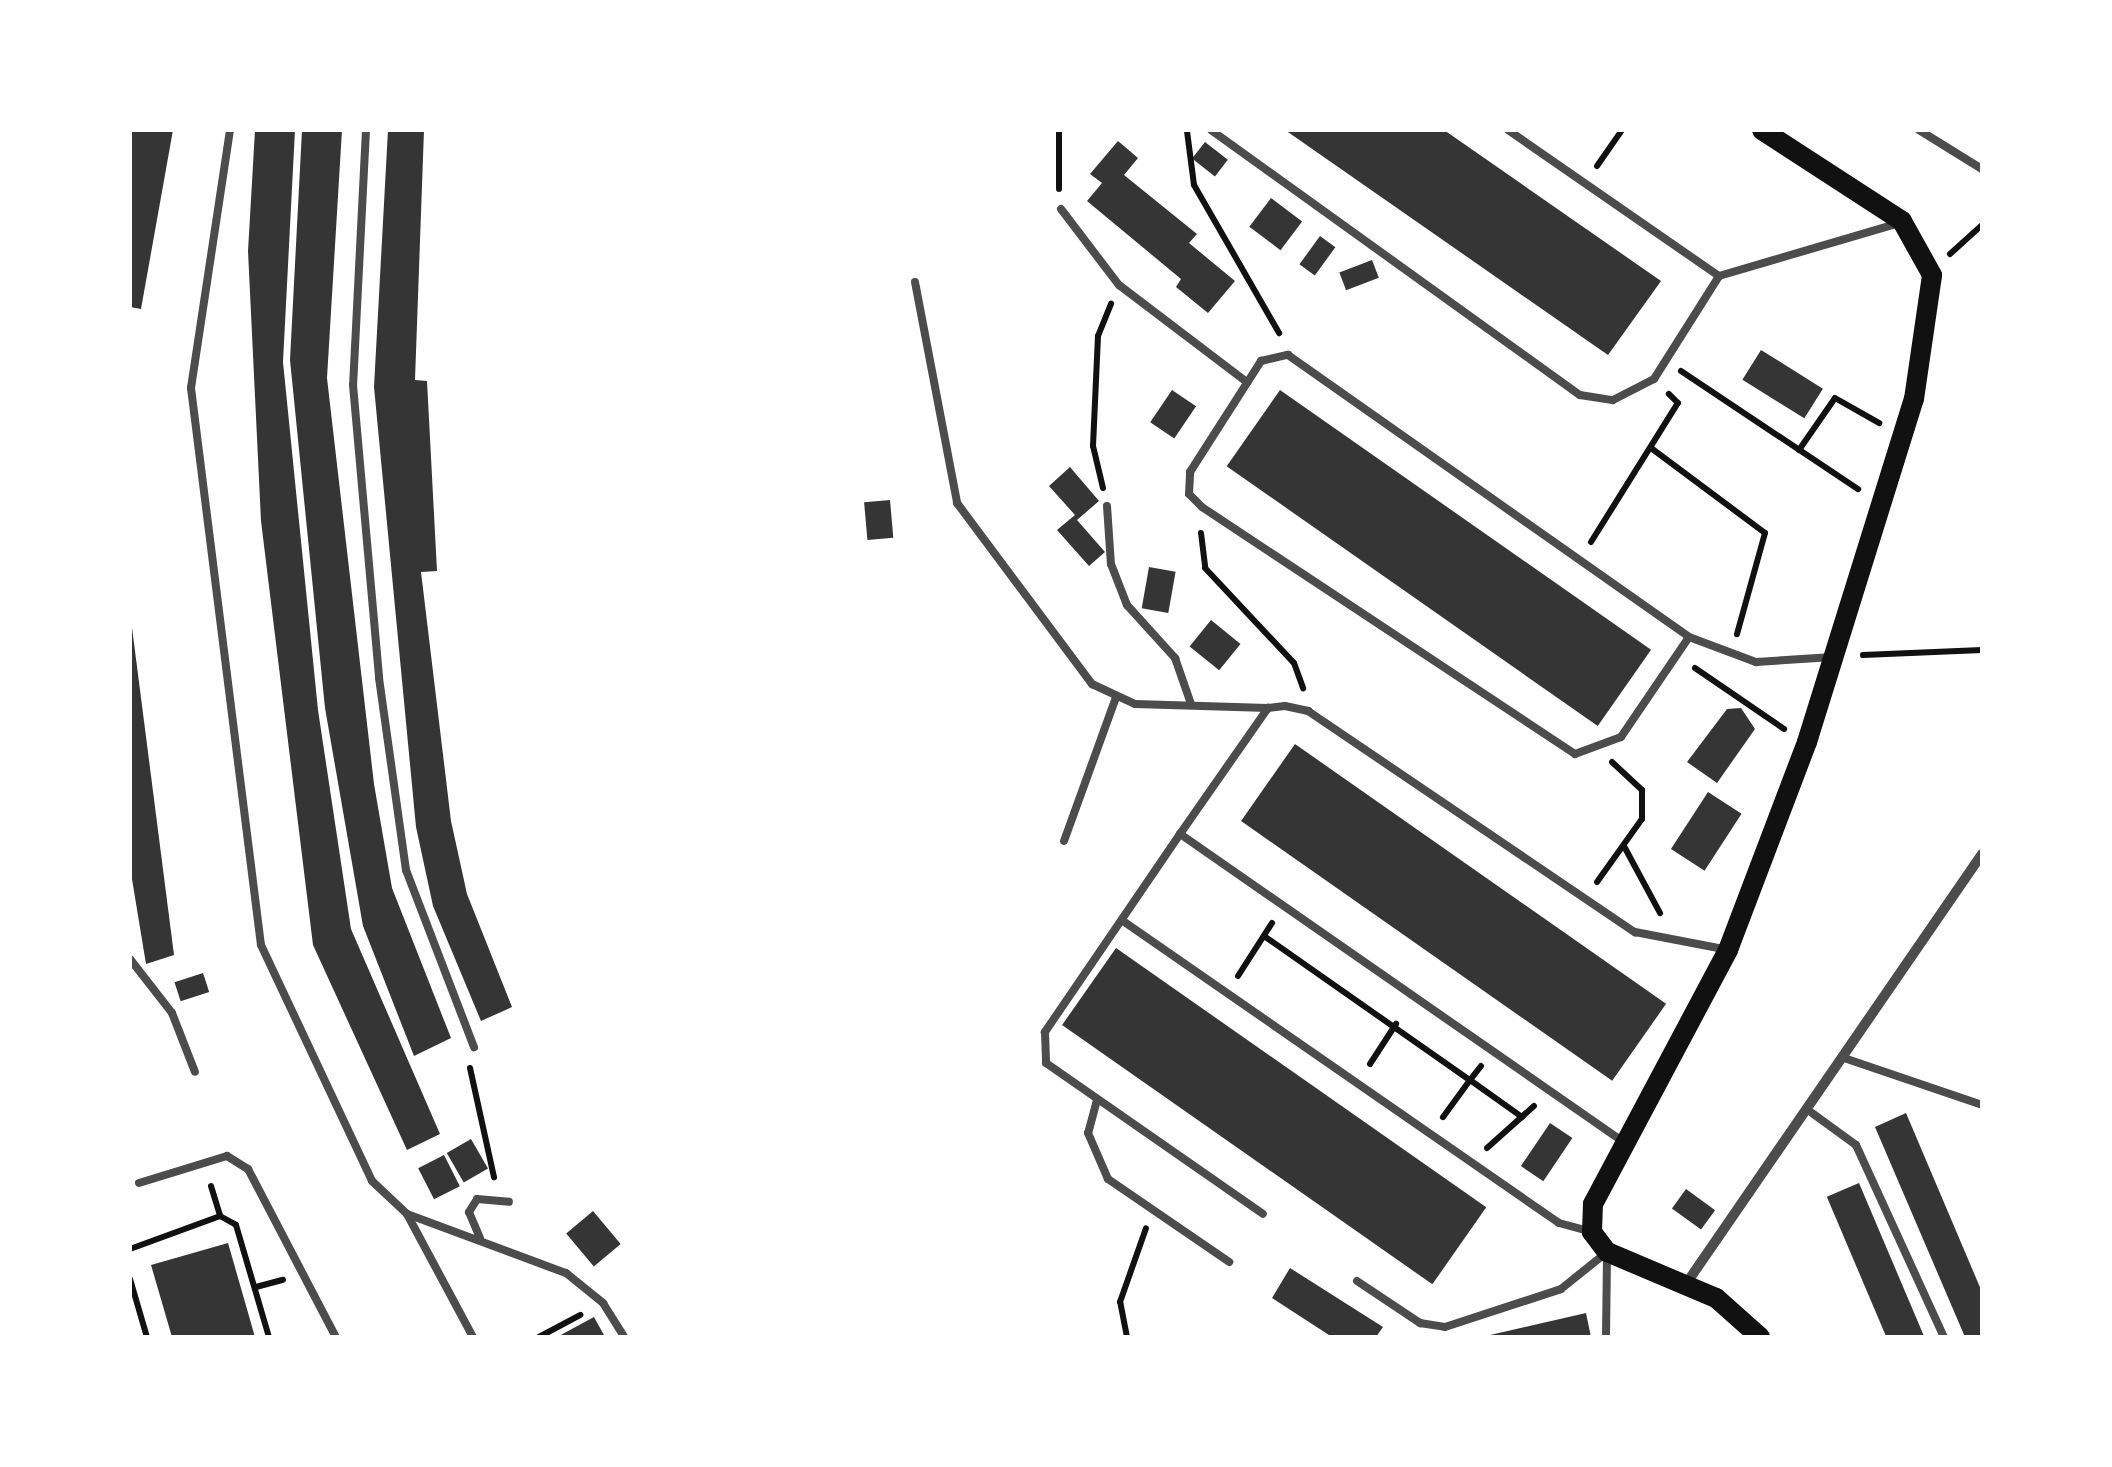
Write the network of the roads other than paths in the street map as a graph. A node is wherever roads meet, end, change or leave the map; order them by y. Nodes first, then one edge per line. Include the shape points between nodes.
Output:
1 (230, 130) edge
2 (366, 130) edge
3 (1211, 130) edge
4 (1508, 130) edge
5 (1762, 130) edge
6 (1919, 130) edge
7 (1982, 168) edge
8 (1061, 209) road end
9 (1902, 221) junction
10 (1719, 276) junction
11 (915, 282) dead end
12 (1247, 382) junction
13 (1108, 506) road end
14 (1690, 637) junction
15 (1837, 656) junction
16 (1116, 697) junction
17 (1191, 704) junction
18 (1268, 708) junction
19 (1180, 834) junction
20 (1064, 841) dead end
21 (1982, 854) edge
22 (1123, 922) junction
23 (1728, 950) junction
24 (130, 959) edge
25 (474, 1047) road end
26 (1847, 1059) junction
27 (195, 1072) dead end
28 (1096, 1100) junction
29 (1982, 1105) edge
30 (1812, 1113) junction
31 (1626, 1143) junction
32 (138, 1183) dead end
33 (510, 1202) dead end
34 (407, 1214) junction
35 (1262, 1214) dead end
36 (1592, 1232) junction
37 (480, 1238) junction
38 (1607, 1252) junction
39 (1228, 1262) dead end
40 (1357, 1281) dead end
41 (1685, 1285) junction
42 (336, 1337) edge
43 (473, 1337) edge
44 (624, 1337) edge
45 (1606, 1337) edge
46 (1760, 1337) edge
47 (1944, 1337) edge

1 - 34 lane via 191,388 261,944 372,1181
2 - 25 lane via 354,385 379,678 406,870
3 - 10 lane via 1580,395 1613,400 1654,379
4 - 10 lane
5 - 9 main road
6 - 7 lane
8 - 12 lane via 1119,284
9 - 10 lane
9 - 15 main road via 1932,275 1928,325
11 - 16 lane via 957,503 1092,684
12 - 14 lane via 1261,361 1288,355
12 - 14 lane via 1190,472 1188,494 1575,754 1600,752 1621,737
13 - 17 lane via 1111,564 1128,605 1176,658
14 - 15 lane via 1756,662
15 - 23 main road
16 - 17 lane
16 - 20 lane
17 - 18 lane
18 - 19 lane
18 - 23 lane via 1308,711 1635,932
19 - 22 lane
19 - 31 lane
21 - 26 street
22 - 28 lane via 1046,1032 1046,1064
22 - 36 lane via 1559,1222
23 - 31 main road
24 - 27 lane via 172,1014
26 - 29 lane
26 - 30 street
28 - 35 lane
28 - 39 lane via 1088,1132 1096,1160 1150,1216
30 - 41 street
30 - 47 lane via 1856,1145
31 - 36 main road via 1593,1204
32 - 42 lane via 228,1156 248,1168
33 - 37 lane via 493,1196 469,1212
34 - 37 lane
34 - 43 lane
36 - 38 main road
37 - 44 lane via 566,1273 604,1303
38 - 40 lane via 1560,1289 1445,1327 1420,1323
38 - 41 main road
38 - 45 lane
41 - 46 main road via 1729,1306

